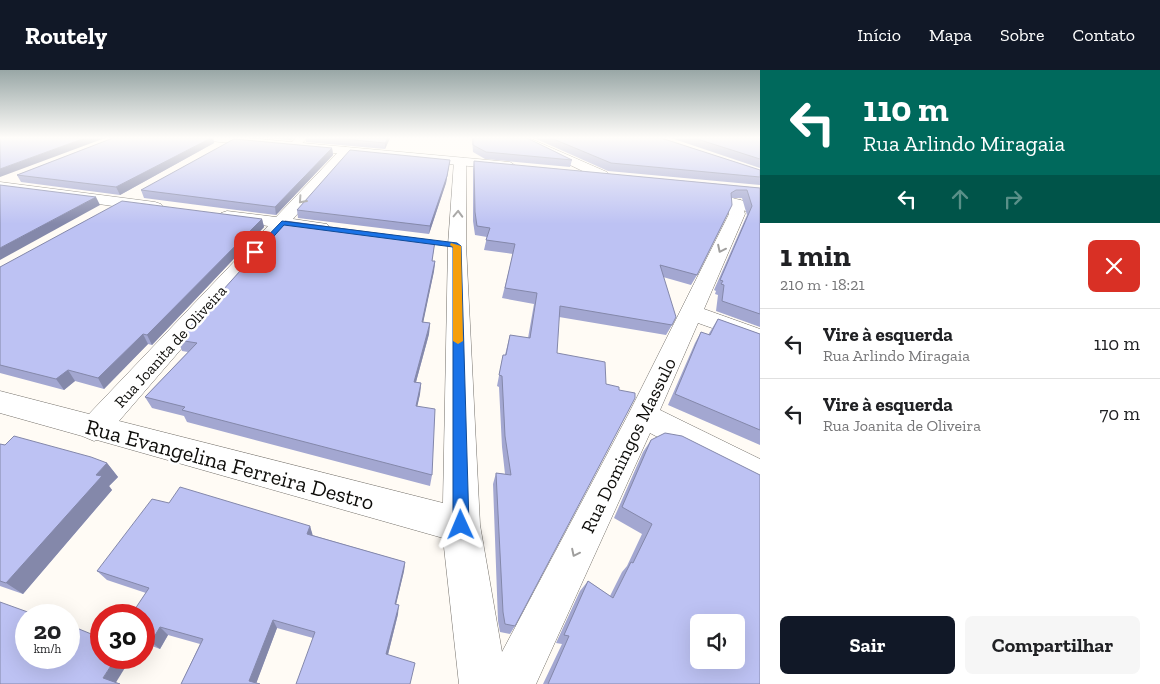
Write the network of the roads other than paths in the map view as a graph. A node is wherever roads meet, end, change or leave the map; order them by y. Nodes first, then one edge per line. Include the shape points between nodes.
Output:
1 (332, 167) edge
2 (459, 167) edge
3 (515, 167) edge
4 (585, 167) edge
5 (528, 168) edge
6 (566, 172) edge
7 (18, 178) edge
8 (0, 185) edge
9 (148, 188) edge
10 (736, 197) edge
11 (122, 203) junction
12 (169, 209) edge
13 (104, 212) edge
14 (207, 214) edge
15 (282, 223) junction
16 (340, 231) edge
17 (690, 312) junction
18 (760, 337) edge
19 (0, 402) edge
20 (643, 415) junction
21 (94, 429) junction
22 (760, 475) edge
23 (461, 525) junction
24 (483, 684) edge
25 (511, 684) edge

1 -> 15 street, Rua Joanita de Oliveira
23 -> 2 street via 447,244
3 - 5 street
4 - 6 street via 606,176
7 - 8 street
8 - 11 street
9 - 11 street
10 - 10 street via 685,186
10 -> 17 street, Rua Domingos Massulo via 737,214
11 - 12 street
11 - 13 street
14 - 15 street
15 - 16 street
15 - 21 street, Rua Joanita de Oliveira
17 - 18 street
17 - 20 street, Rua Domingos Massulo
19 - 21 street, Rua Evangelina Ferreira Destro
20 - 22 street
20 -> 25 street, Rua Domingos Massulo
21 - 23 street, Rua Evangelina Ferreira Destro
23 - 24 street

